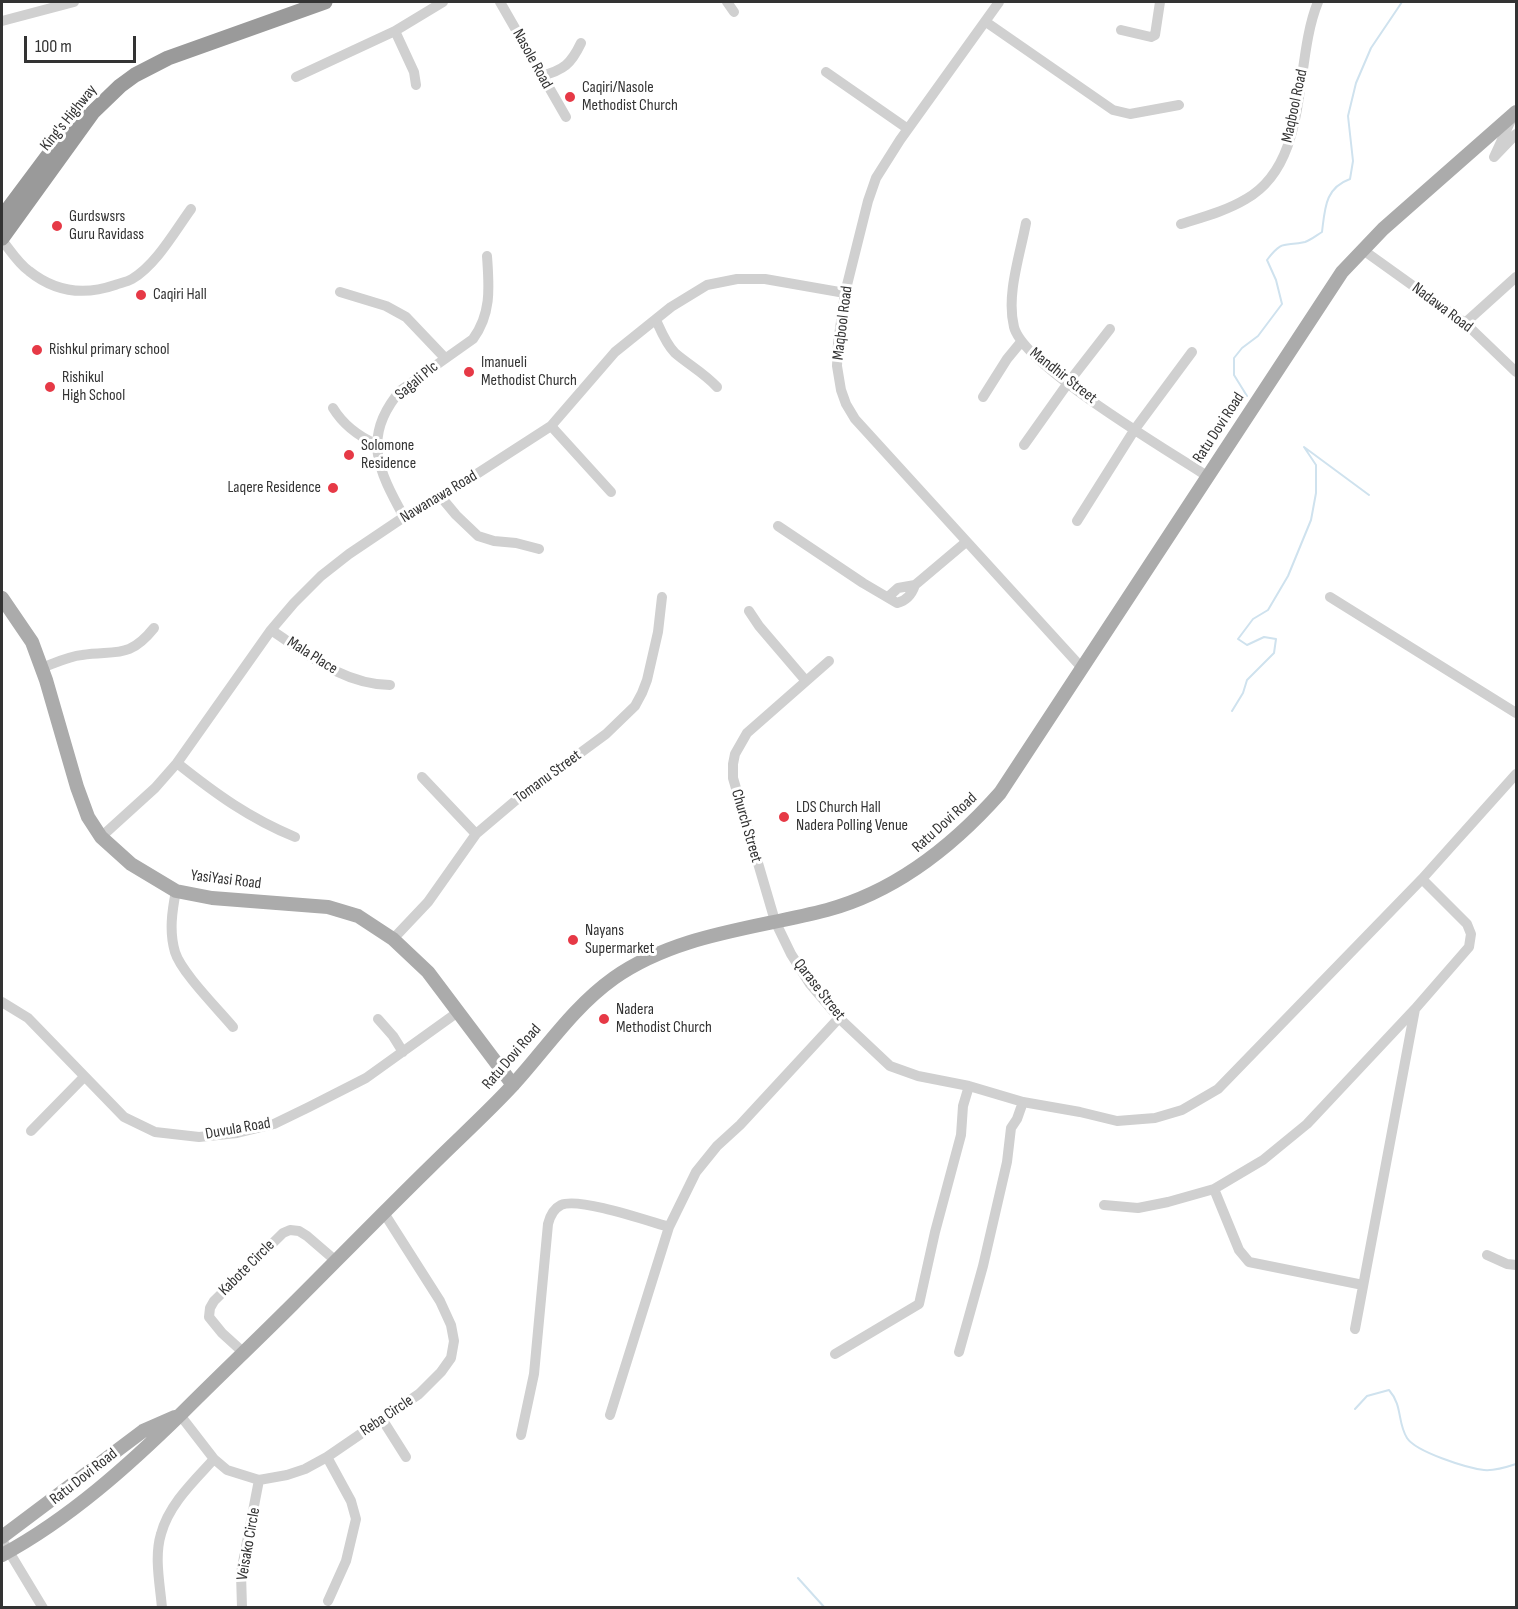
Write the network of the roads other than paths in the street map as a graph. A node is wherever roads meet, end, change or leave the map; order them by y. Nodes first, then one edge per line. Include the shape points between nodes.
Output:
1 (74, 2) edge
2 (303, 2) edge
3 (325, 2) edge
4 (443, 2) edge
5 (500, 2) edge
6 (727, 2) edge
7 (999, 2) edge
8 (1160, 2) edge
9 (1318, 2) edge
10 (734, 12) dead end
11 (2, 21) edge
12 (986, 22) junction
13 (1121, 30) dead end
14 (395, 31) junction
15 (581, 43) dead end
16 (826, 72) dead end
17 (541, 76) junction
18 (296, 77) dead end
19 (416, 85) dead end
20 (1179, 105) dead end
21 (1515, 114) edge
22 (566, 117) dead end
23 (908, 129) junction
24 (1516, 134) edge
25 (191, 209) dead end
26 (2, 217) edge
27 (1026, 224) dead end
28 (1181, 224) dead end
29 (2, 239) edge
30 (1363, 250) junction
31 (487, 256) dead end
32 (1516, 277) edge
33 (339, 292) dead end
34 (846, 293) junction
35 (656, 320) junction
36 (1465, 323) junction
37 (1110, 329) dead end
38 (1021, 342) junction
39 (1192, 352) dead end
40 (445, 358) junction
41 (1514, 364) edge
42 (1068, 383) junction
43 (717, 387) dead end
44 (983, 397) dead end
45 (333, 408) dead end
46 (551, 426) junction
47 (1135, 429) junction
48 (376, 444) junction
49 (1024, 445) dead end
50 (1207, 476) junction
51 (611, 492) dead end
52 (441, 497) junction
53 (404, 518) junction
54 (1077, 521) dead end
55 (778, 526) dead end
56 (966, 542) junction
57 (539, 549) dead end
58 (662, 597) dead end
59 (1330, 597) dead end
60 (2, 598) edge
61 (749, 611) dead end
62 (154, 628) dead end
63 (271, 630) junction
64 (828, 661) dead end
65 (42, 668) junction
66 (1082, 668) junction
67 (806, 681) junction
68 (390, 685) dead end
69 (1516, 713) edge
70 (177, 763) junction
71 (1516, 774) edge
72 (422, 777) dead end
73 (476, 834) junction
74 (101, 837) junction
75 (295, 837) dead end
76 (1422, 879) junction
77 (176, 891) junction
78 (775, 921) junction
79 (393, 939) junction
80 (2, 1002) edge
81 (1415, 1009) junction
82 (458, 1012) junction
83 (839, 1018) junction
84 (378, 1019) dead end
85 (233, 1027) dead end
86 (404, 1052) junction
87 (84, 1077) junction
88 (513, 1085) junction
89 (969, 1086) junction
90 (1023, 1102) junction
91 (31, 1131) dead end
92 (1214, 1189) junction
93 (1104, 1205) dead end
94 (384, 1213) junction
95 (669, 1227) junction
96 (1487, 1255) dead end
97 (336, 1262) junction
98 (1516, 1265) edge
99 (1363, 1285) junction
100 (1355, 1329) dead end
101 (959, 1352) dead end
102 (244, 1353) junction
103 (835, 1354) dead end
104 (180, 1415) junction
105 (610, 1415) dead end
106 (382, 1419) junction
107 (521, 1435) dead end
108 (327, 1457) junction
109 (406, 1457) dead end
110 (214, 1459) junction
111 (259, 1480) junction
112 (3, 1546) edge
113 (328, 1601) dead end
114 (43, 1608) edge
115 (162, 1608) edge
116 (242, 1608) edge

1 - 11 street
2 - 26 highway, King's Highway via 129,67 86,105
3 - 29 highway, King's Highway via 168,58 120,86 93,112
4 - 14 street
5 - 17 street, Nasole Road
6 - 10 street
7 - 12 street, Maqbool Road
8 - 13 street via 1155,35
9 - 28 street, Maqbool Road via 1311,20 1293,132 1268,182 1227,209
12 - 20 street via 1113,110 1130,114
12 - 23 street, Maqbool Road
14 - 18 street
14 - 19 street
15 - 17 street via 570,63
16 - 23 street
17 - 22 street, Nasole Road
21 - 24 street via 1494,157
21 - 30 main road, Ratu Dovi Road
23 - 34 street, Maqbool Road via 876,178
25 - 29 street via 154,259 132,279 102,289 74,292 42,281 26,270
27 - 38 street, Mandhir Street via 1013,290 1012,315
30 - 36 street, Nadawa Road
30 - 50 main road, Ratu Dovi Road via 1342,272
31 - 40 street, Sagali Plc via 485,318 473,339
32 - 36 street
33 - 40 street via 386,306 406,317
34 - 35 street, Nawanawa Road via 765,279 737,279 707,285
34 - 56 street, Maqbool Road via 837,366 846,405
35 - 43 street via 675,352
35 - 46 street, Nawanawa Road via 615,352
36 - 41 street, Nadawa Road
37 - 42 street
38 - 42 street, Mandhir Street
38 - 44 street
39 - 47 street
40 - 48 street, Sagali Plc via 392,400
42 - 47 street, Mandhir Street
42 - 49 street
45 - 48 street via 349,428
46 - 51 street
46 - 52 street, Nawanawa Road
47 - 50 street, Mandhir Street
47 - 54 street
48 - 53 street, Sagali Plc via 380,471
50 - 66 main road, Ratu Dovi Road
52 - 53 street, Nawanawa Road
52 - 57 street via 478,536
53 - 63 street, Nawanawa Road via 321,576
55 - 56 street via 894,602 912,593 915,585
56 - 66 street, Maqbool Road
58 - 73 street, Tomanu Street via 647,680 634,706 606,734
59 - 69 street
60 - 65 main road, YasiYasi Road via 32,642
61 - 67 street
62 - 65 street via 135,647 82,655
63 - 68 street, Mala Place via 341,675 374,685
63 - 70 street, Nawanawa Road
64 - 67 street, Church Street
65 - 74 main road, YasiYasi Road via 77,787 88,817
66 - 78 main road, Ratu Dovi Road via 1000,793 943,850 915,871 870,894 829,909
67 - 78 street, Church Street via 747,733 733,764 735,790
70 - 74 street, Nawanawa Road
70 - 75 street via 226,801
71 - 76 street, Qarase Street
72 - 73 street
73 - 79 street, Tomanu Street via 428,902
74 - 77 main road, YasiYasi Road via 131,864
76 - 81 street via 1467,924 1471,934 1469,947
76 - 90 street, Qarase Street via 1218,1089 1182,1110 1155,1118 1117,1121
77 - 79 main road, YasiYasi Road via 212,898 328,907 358,916
77 - 85 street via 172,912 176,954
78 - 83 street, Qarase Street via 810,984
78 - 88 main road, Ratu Dovi Road via 687,942 616,977 570,1017
79 - 82 main road, YasiYasi Road via 428,972
80 - 87 street, Duvula Road via 28,1018
81 - 92 street via 1307,1124 1263,1160
81 - 99 street
82 - 86 street, Duvula Road
82 - 88 main road, YasiYasi Road
83 - 89 street, Qarase Street via 890,1066
83 - 95 street via 717,1146 696,1172
84 - 86 street
86 - 87 street, Duvula Road via 366,1078 274,1124 199,1137 155,1132 124,1118
87 - 91 street
88 - 94 main road, Ratu Dovi Road
89 - 90 street, Qarase Street
89 - 103 street via 961,1136 919,1304
90 - 101 street via 1011,1128 983,1266
92 - 93 street via 1138,1208
92 - 99 street via 1239,1250 1249,1262
94 - 97 main road, Ratu Dovi Road
94 - 106 street, Reba Circle via 440,1300 454,1341 451,1358 441,1372 419,1394
95 - 105 street
95 - 107 street via 584,1204 561,1205 553,1211 548,1224 534,1374
96 - 98 street
97 - 102 main road, Ratu Dovi Road
97 - 102 street, Kabote Circle via 307,1236 290,1230 265,1248 210,1308 209,1317
99 - 100 street
102 - 104 main road, Ratu Dovi Road
104 - 110 street, Reba Circle
104 - 112 main road, Ratu Dovi Road via 142,1431
104 - 112 main road, Ratu Dovi Road via 141,1454 56,1520
106 - 108 street, Reba Circle
106 - 109 street
108 - 111 street, Reba Circle via 305,1469
108 - 113 street via 357,1519 346,1561
110 - 111 street, Reba Circle via 227,1470
110 - 115 street via 172,1509 160,1534
111 - 116 street, Veisako Circle via 241,1573
112 - 114 street

